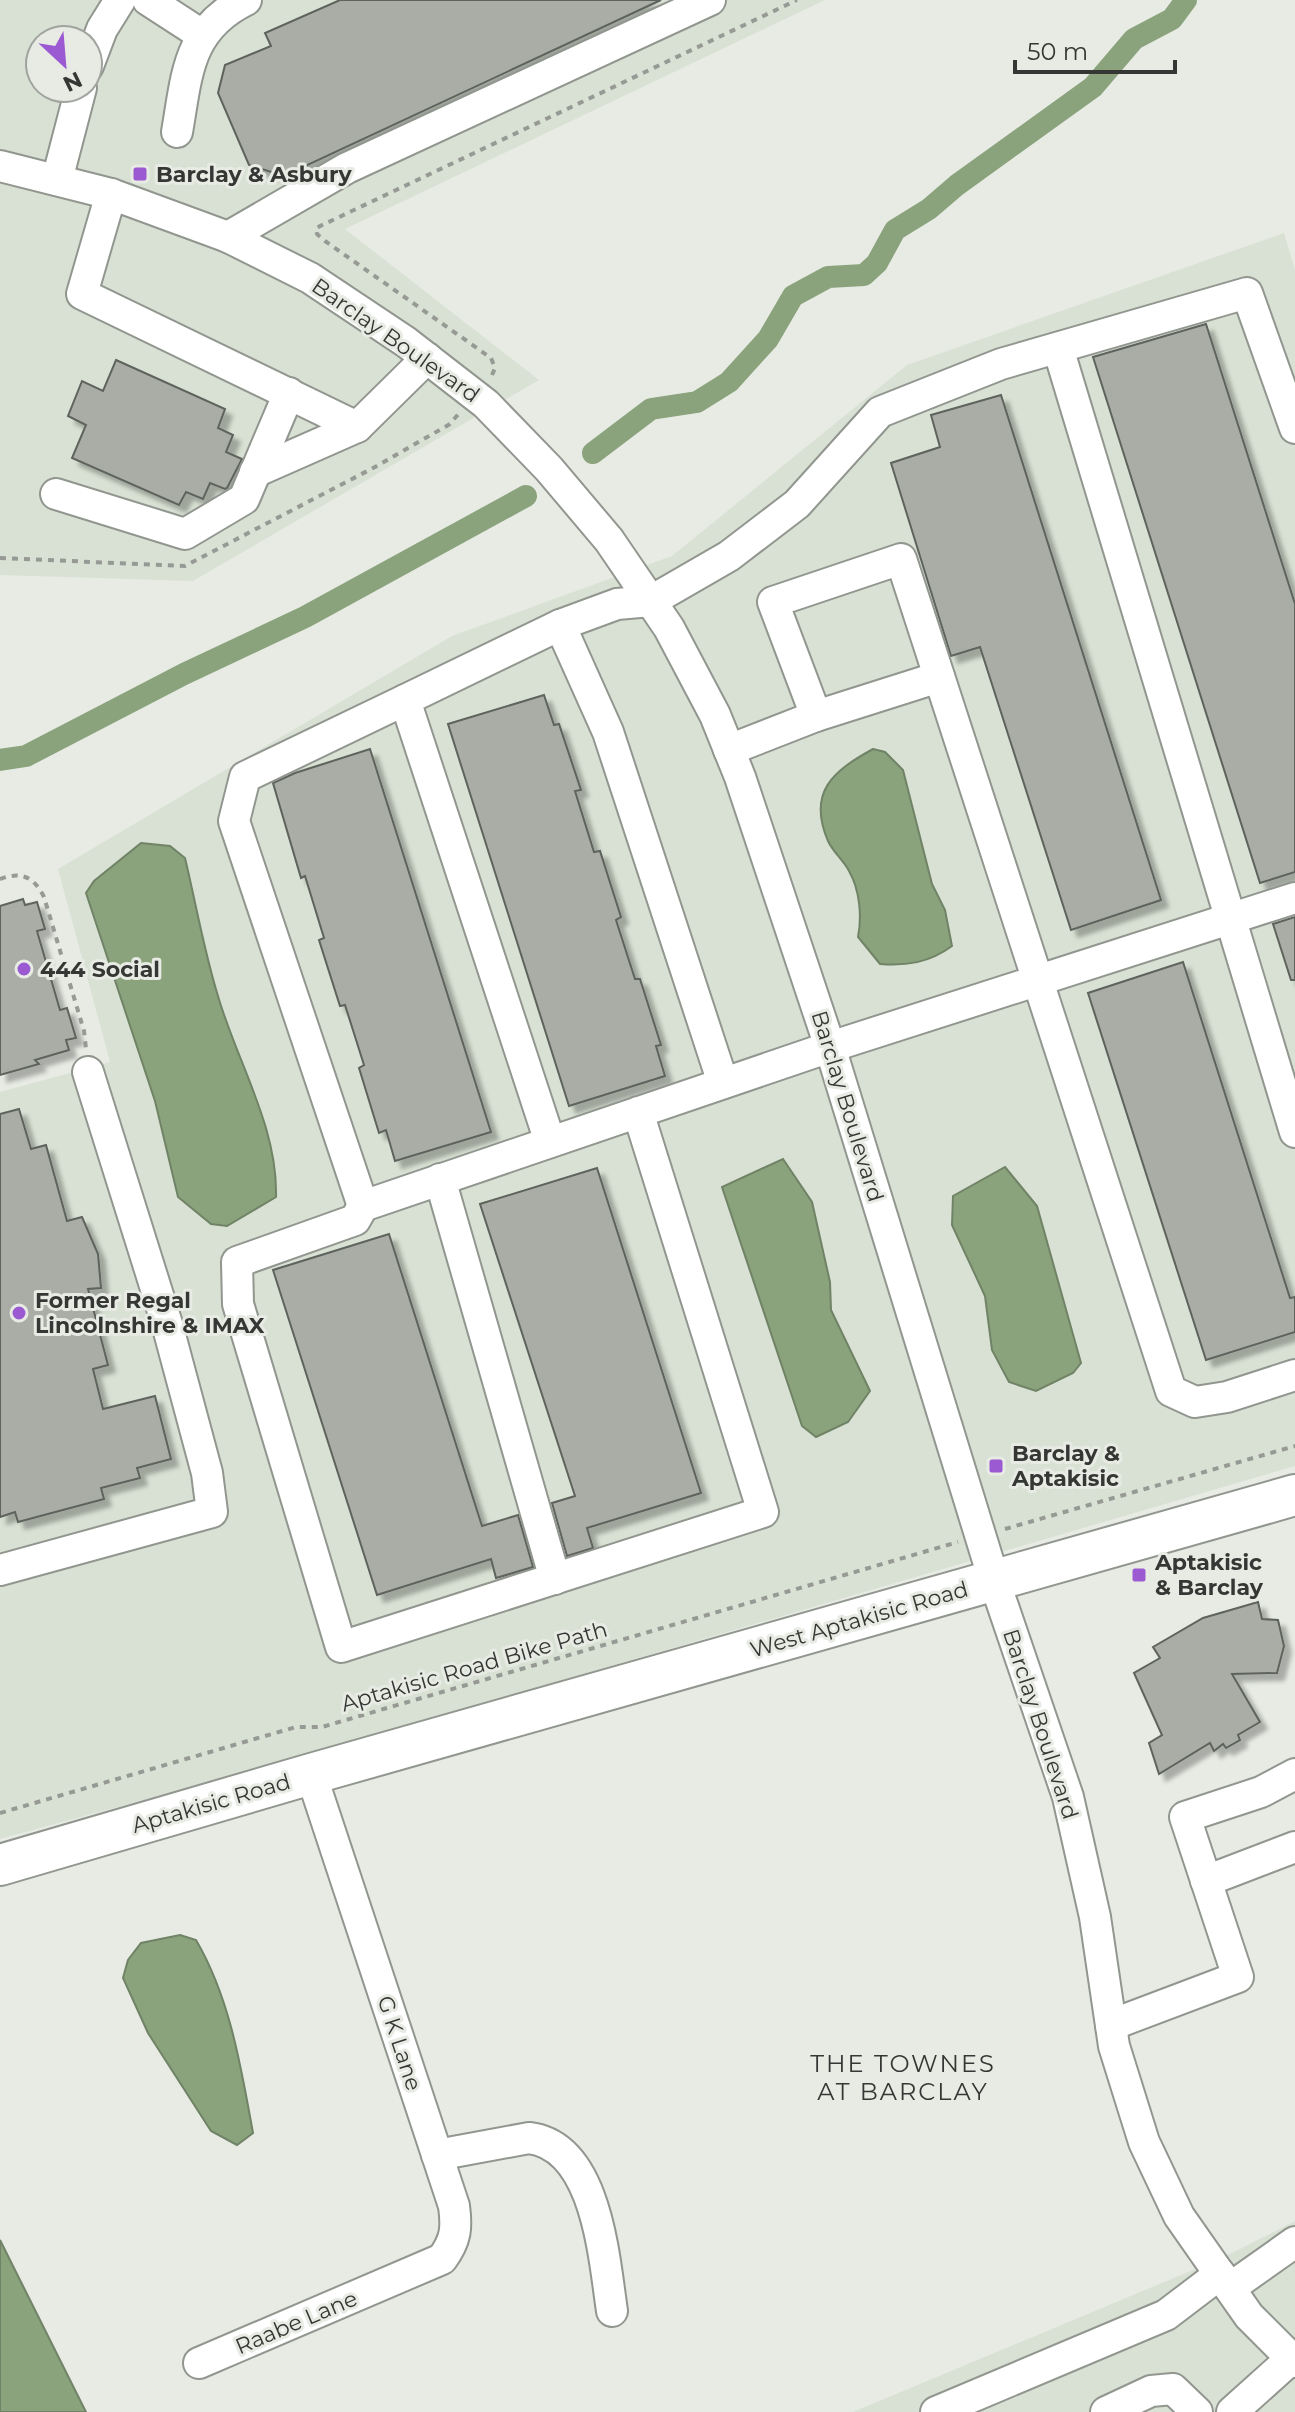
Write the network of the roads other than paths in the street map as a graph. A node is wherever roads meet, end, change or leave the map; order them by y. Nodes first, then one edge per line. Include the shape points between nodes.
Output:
1 (120, 0) edge
2 (148, 0) edge
3 (246, 0) edge
4 (710, 0) edge
5 (104, 26) edge
6 (202, 35) junction
7 (77, 104) edge
8 (177, 132) dead end
9 (0, 166) edge
10 (57, 180) junction
11 (111, 194) junction
12 (228, 237) junction
13 (1058, 348) junction
14 (427, 358) junction
15 (289, 393) junction
16 (357, 427) junction
17 (1295, 428) edge
18 (255, 472) junction
19 (56, 494) dead end
20 (651, 601) junction
21 (560, 625) junction
22 (939, 677) junction
23 (405, 700) junction
24 (816, 716) junction
25 (729, 750) junction
26 (1295, 898) edge
27 (1230, 917) junction
28 (1037, 982) junction
29 (830, 1047) junction
30 (88, 1072) road end
31 (723, 1083) junction
32 (638, 1112) junction
33 (1295, 1132) edge
34 (550, 1142) junction
35 (440, 1179) junction
36 (363, 1206) junction
37 (1295, 1375) edge
38 (1295, 1495) edge
39 (0, 1570) edge
40 (555, 1579) junction
41 (994, 1580) junction
42 (423, 1744) joint
43 (311, 1774) junction
44 (1295, 1774) edge
45 (1295, 1847) edge
46 (0, 1865) edge
47 (1206, 1881) junction
48 (1111, 2025) junction
49 (437, 2155) junction
50 (1295, 2242) edge
51 (392, 2280) joint
52 (1225, 2281) junction
53 (612, 2311) dead end
54 (1293, 2360) edge
55 (199, 2363) dead end
56 (993, 2401) edge
57 (936, 2412) edge
58 (1106, 2412) edge
59 (1197, 2412) edge
60 (1232, 2412) edge

1 - 5 street
2 - 6 street
3 - 6 street via 226,10
4 - 12 street via 347,168
6 - 8 street via 188,69
7 - 10 street
9 - 10 street, Barclay Boulevard
10 - 11 street, Barclay Boulevard
11 - 12 street, Barclay Boulevard
11 - 15 street via 82,294
12 - 14 street, Barclay Boulevard via 310,278
13 - 17 street via 1247,293
13 - 20 street via 1001,364 880,412 797,504 729,556
13 - 27 street
14 - 16 street
14 - 20 street, Barclay Boulevard via 486,404 549,469 609,540
15 - 16 street
15 - 18 street
16 - 18 street
18 - 19 street via 244,499 185,534
20 - 21 street via 617,604
20 - 25 street, Barclay Boulevard
21 - 23 street
21 - 31 street via 608,732
22 - 24 street
22 - 24 street via 901,559 773,602
22 - 28 street
23 - 34 street
23 - 36 street via 245,777 234,821
24 - 25 street
25 - 29 street, Barclay Boulevard
26 - 27 street
27 - 28 street
27 - 33 street
28 - 29 street
28 - 37 street via 1171,1391 1195,1402
29 - 31 street
29 - 41 street, Barclay Boulevard
30 - 39 street via 167,1324 207,1473 212,1512
31 - 32 street
32 - 34 street
32 - 40 street via 763,1512
34 - 35 street
35 - 36 street
35 - 40 street
36 - 40 street via 355,1220 237,1262 238,1304 341,1647
38 - 41 main road, West Aptakisic Road
41 - 42 main road, West Aptakisic Road
41 - 48 street, Barclay Boulevard via 1068,1797 1095,1917
42 - 43 main road, Aptakisic Road
43 - 46 main road, Aptakisic Road
43 - 49 street, G K Lane
44 - 47 street via 1261,1792 1185,1817
45 - 47 street
47 - 48 street via 1238,1977
48 - 52 street, Barclay Boulevard via 1144,2142 1179,2216
49 - 51 street, G K Lane via 454,2206 453,2244 442,2259
49 - 53 street via 529,2138 558,2147 590,2202
50 - 52 street
51 - 55 street, Raabe Lane
52 - 54 street, Barclay Boulevard via 1249,2316
52 - 56 street
54 - 60 street
56 - 57 street
58 - 59 street via 1151,2391 1173,2389

